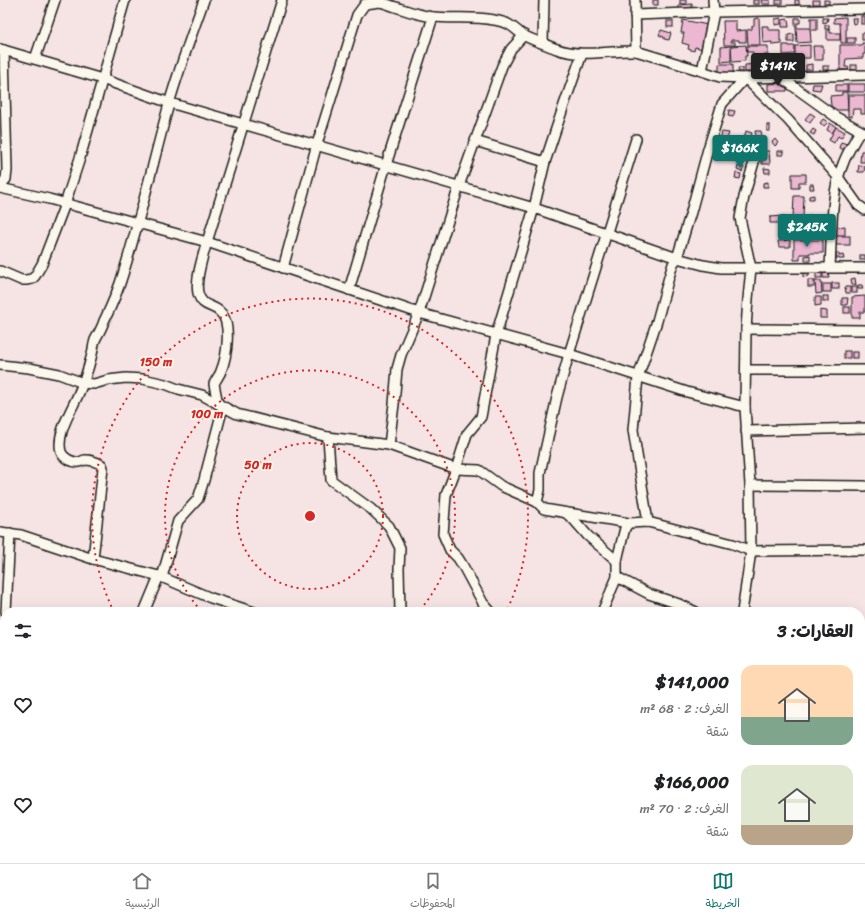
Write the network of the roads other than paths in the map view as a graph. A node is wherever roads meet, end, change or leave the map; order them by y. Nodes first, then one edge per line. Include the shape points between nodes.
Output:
1 (55, 0) edge
2 (125, 0) edge
3 (204, 0) edge
4 (282, 0) edge
5 (544, 0) edge
6 (635, 0) edge
7 (713, 0) edge
8 (381, 1) edge
9 (865, 9) edge
10 (714, 12) junction
11 (636, 15) junction
12 (433, 17) junction
13 (524, 35) junction
14 (543, 43) junction
15 (2, 49) edge
16 (636, 51) junction
17 (582, 54) junction
18 (35, 59) junction
19 (702, 70) junction
20 (865, 75) edge
21 (779, 76) junction
22 (745, 78) junction
23 (102, 79) junction
24 (170, 103) junction
25 (244, 123) junction
26 (863, 132) edge
27 (636, 139) dead end
28 (475, 141) junction
29 (317, 144) junction
30 (756, 155) dead end
31 (546, 162) junction
32 (386, 164) junction
33 (838, 178) junction
34 (459, 186) junction
35 (0, 187) edge
36 (65, 204) junction
37 (534, 208) junction
38 (865, 210) edge
39 (138, 224) junction
40 (607, 233) junction
41 (207, 242) junction
42 (677, 258) junction
43 (830, 267) junction
44 (283, 268) junction
45 (751, 268) junction
46 (865, 268) edge
47 (0, 271) edge
48 (349, 290) junction
49 (419, 313) junction
50 (746, 329) junction
51 (865, 330) edge
52 (496, 335) junction
53 (569, 354) junction
54 (0, 364) edge
55 (746, 370) junction
56 (865, 370) edge
57 (638, 377) junction
58 (83, 383) junction
59 (221, 406) junction
60 (745, 407) junction
61 (865, 428) edge
62 (746, 431) junction
63 (328, 437) junction
64 (388, 445) junction
65 (456, 469) junction
66 (750, 485) junction
67 (865, 486) edge
68 (537, 502) junction
69 (565, 512) junction
70 (648, 522) junction
71 (629, 523) junction
72 (0, 532) edge
73 (10, 533) junction
74 (865, 550) edge
75 (751, 551) junction
76 (92, 559) junction
77 (617, 562) junction
78 (160, 576) junction
79 (617, 577) junction
80 (6, 607) edge
81 (146, 607) edge
82 (239, 607) edge
83 (400, 607) edge
84 (487, 607) edge
85 (604, 607) edge
86 (685, 607) edge
87 (743, 607) edge

1 - 18 street
2 - 23 street
3 - 24 street
4 - 25 street
5 - 14 street
6 - 11 street
7 - 10 street
8 - 12 street via 417,15
8 - 29 street via 365,4 357,15
9 - 10 street
10 - 11 street
10 - 19 street
11 - 16 street
12 - 13 street via 476,17 494,20 509,24
12 - 32 street
13 - 14 street
13 - 28 street via 511,49 502,66
14 - 17 street
15 - 18 street
15 - 35 street via 7,170 6,180
16 - 17 street
16 - 19 street
17 - 31 street
18 - 23 street
19 - 22 street via 720,77
20 - 21 street
21 - 22 street
21 - 26 street via 836,117
22 - 33 street via 788,120
22 - 42 street via 722,104
23 - 24 street
23 - 36 street
24 - 25 street
24 - 39 street
25 - 29 street
25 - 41 street
26 - 33 street via 852,145
27 - 40 street
28 - 31 street
28 - 34 street
29 - 32 street
29 - 44 street
30 - 45 street via 740,218
31 - 37 street
32 - 34 street
32 - 48 street
33 - 38 street via 858,205
33 - 43 street via 834,197
34 - 37 street
34 - 49 street
35 - 36 street
36 - 39 street
36 - 47 street via 35,276 32,279 21,280
37 - 40 street
37 - 52 street
39 - 41 street
39 - 58 street via 118,289 95,341
40 - 42 street
40 - 53 street
41 - 44 street
41 - 59 street via 197,285 201,300 224,315 227,326 226,354 214,384
42 - 45 street via 721,268
42 - 57 street
43 - 45 street
43 - 46 street
44 - 48 street
45 - 50 street
48 - 49 street
49 - 52 street
49 - 64 street via 397,369
50 - 51 street
50 - 55 street
52 - 53 street
52 - 65 street via 481,417 467,434
53 - 57 street
53 - 68 street via 540,473
54 - 58 street via 59,374
55 - 56 street
55 - 60 street
57 - 60 street
57 - 70 street via 633,430
58 - 59 street via 94,384 126,378 143,379 202,395
58 - 76 street via 63,428 61,446 64,457 70,460 102,464
59 - 63 street via 237,414
59 - 78 street via 198,499 178,521
60 - 62 street
61 - 62 street
62 - 66 street
63 - 64 street
63 - 83 street via 331,480 389,526 400,548
64 - 65 street
65 - 68 street via 479,470 501,486
65 - 84 street via 446,495 443,534 450,550 458,558
66 - 67 street
66 - 75 street
68 - 69 street via 544,509
69 - 71 street
69 - 77 street
70 - 71 street
70 - 75 street
71 - 77 street via 625,528
72 - 73 street
73 - 76 street
73 - 80 street
74 - 75 street
75 - 87 street
76 - 78 street
77 - 79 street
78 - 81 street
78 - 82 street
79 - 85 street
79 - 86 street via 650,594

